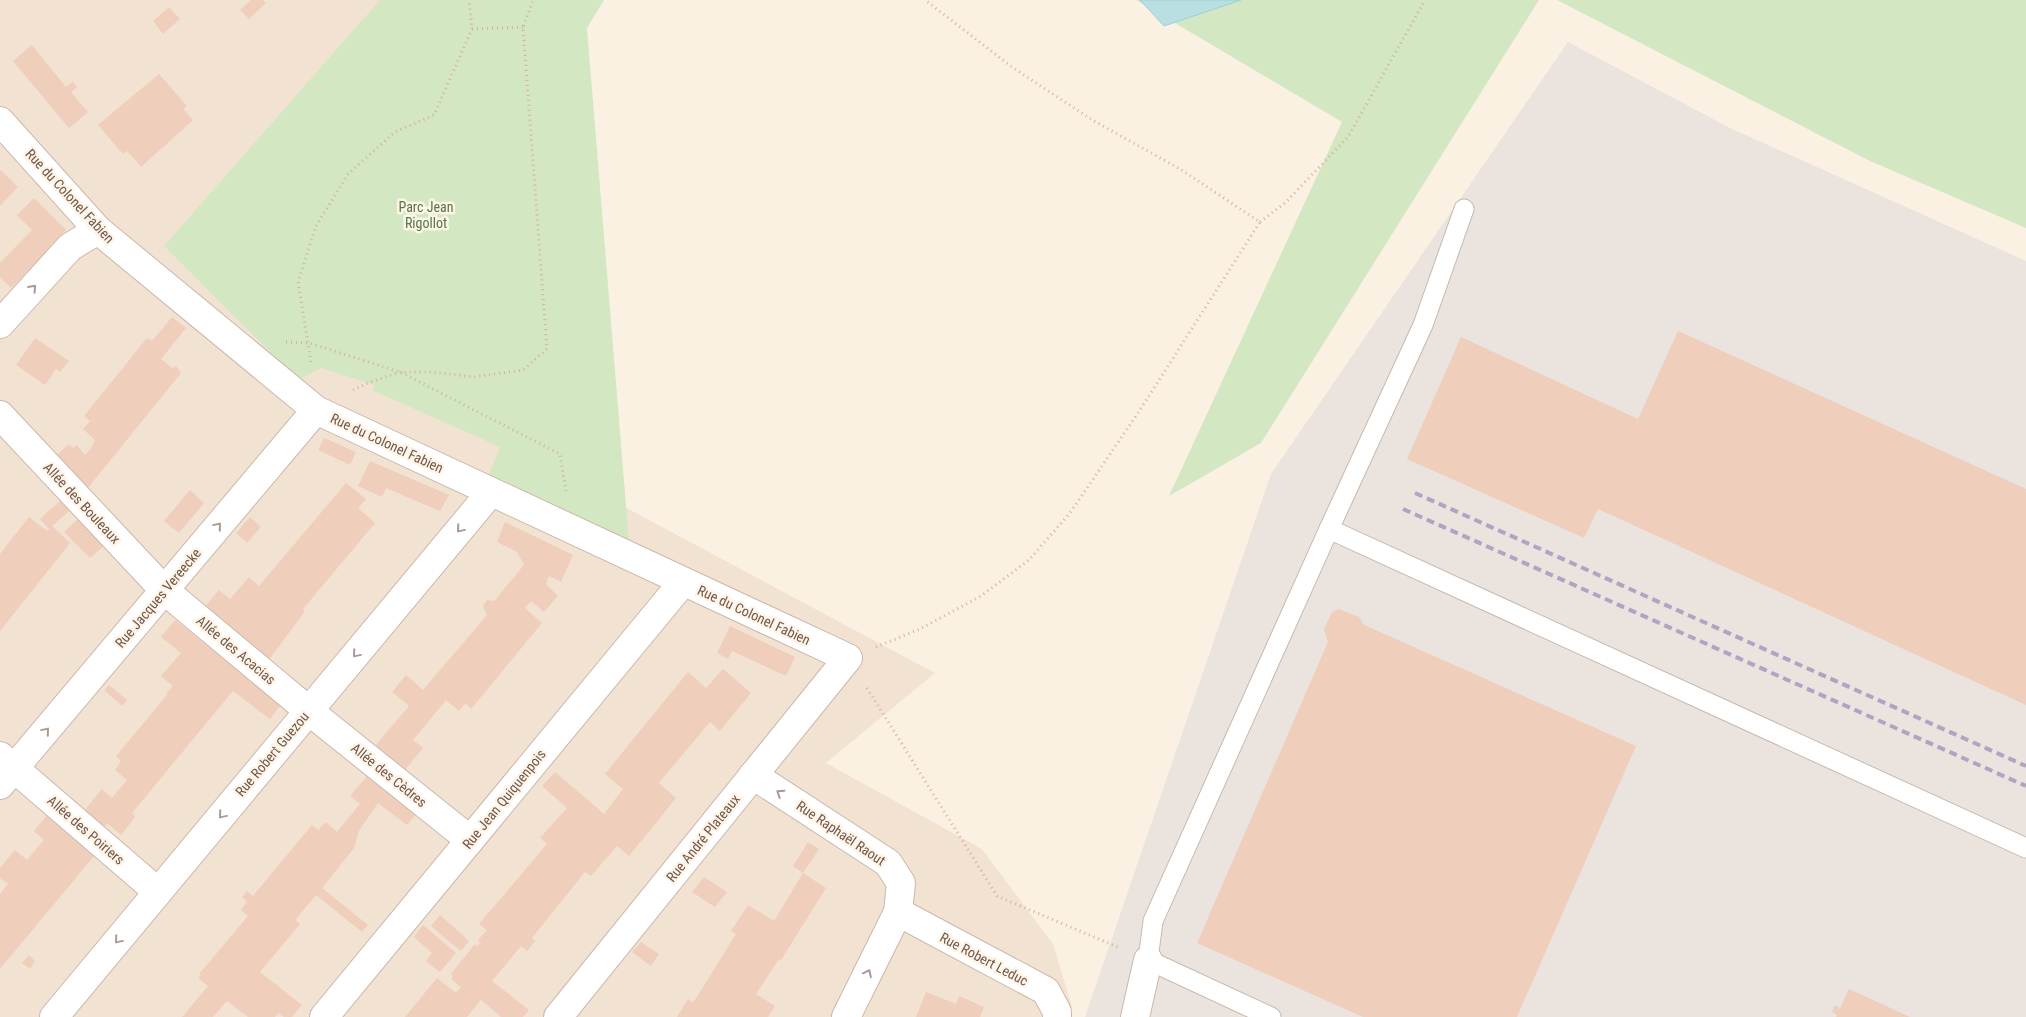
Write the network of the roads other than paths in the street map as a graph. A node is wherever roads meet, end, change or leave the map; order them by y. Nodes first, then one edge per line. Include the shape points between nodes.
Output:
1 (0, 121) edge
2 (1464, 209) dead end
3 (98, 230) junction
4 (0, 324) edge
5 (316, 410) junction
6 (0, 415) edge
7 (491, 492) junction
8 (1329, 529) junction
9 (683, 582) junction
10 (164, 590) junction
11 (848, 658) joint
12 (309, 711) junction
13 (5, 770) edge
14 (753, 775) junction
15 (470, 840) junction
16 (2026, 848) edge
17 (158, 892) junction
18 (898, 912) junction
19 (1148, 960) junction
20 (54, 1017) edge
21 (324, 1017) edge
22 (558, 1017) edge
23 (846, 1017) edge
24 (1057, 1017) edge
25 (1134, 1017) edge
26 (1271, 1017) edge

1 - 3 street, Rue du Colonel Fabien
2 - 8 lane via 1423,325
4 -> 3 street via 70,246
3 - 5 street, Rue du Colonel Fabien
5 - 7 street, Rue du Colonel Fabien
10 -> 5 street, Rue Jacques Vereecke
6 - 10 street, Allée des Bouleaux
7 - 9 street, Rue du Colonel Fabien
7 -> 12 street, Rue Robert Guezou
8 - 16 lane
8 - 19 lane via 1153,922
9 - 11 street, Rue du Colonel Fabien
9 - 15 street, Rue Jean Quiquenpois
10 - 12 street, Allée des Acacias
13 -> 10 street, Rue Jacques Vereecke
11 - 14 street, Rue André Plateaux
12 - 15 street, Allée des Cèdres
12 -> 17 street, Rue Robert Guezou
13 - 17 street, Allée des Poiriers
18 -> 14 street, Rue Raphaël Raout via 901,883 888,863
14 - 22 street, Rue André Plateaux
15 - 21 street, Rue Jean Quiquenpois
17 -> 20 street, Rue Robert Guezou
23 -> 18 street, Rue Raphaël Raout
18 - 24 street, Rue Robert Leduc via 1046,991
19 - 25 street
19 - 26 lane

